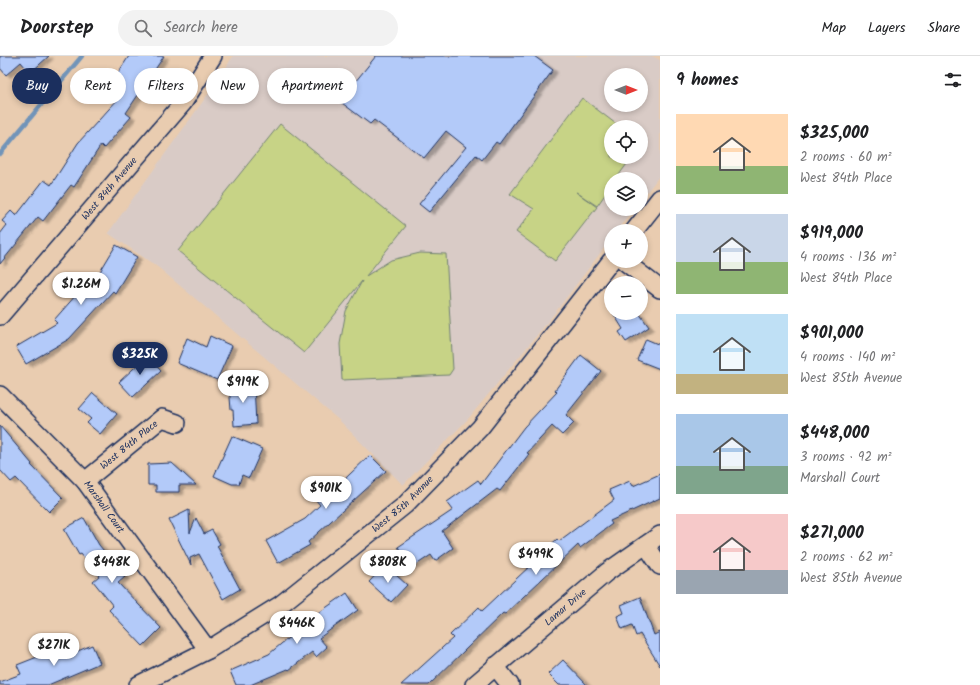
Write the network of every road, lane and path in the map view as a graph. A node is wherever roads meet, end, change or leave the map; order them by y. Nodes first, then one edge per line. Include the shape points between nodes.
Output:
1 (213, 56) edge
2 (660, 198) edge
3 (640, 224) edge
4 (606, 268) edge
5 (633, 268) edge
6 (660, 289) edge
7 (0, 316) edge
8 (0, 394) edge
9 (177, 423) dead end
10 (85, 481) junction
11 (660, 535) edge
12 (646, 545) junction
13 (660, 566) edge
14 (208, 650) junction
15 (495, 666) junction
16 (138, 685) edge
17 (474, 685) edge
18 (510, 685) edge

1 - 7 street, West 84th Avenue via 183,103
2 - 3 street
4 - 14 street, West 85th Avenue via 480,428 404,505 280,605
5 - 6 street
8 - 10 street, Marshall Court
9 - 10 street, West 84th Place via 162,418
10 - 14 street, Marshall Court
11 - 12 street, Lamar Drive
12 - 13 street
12 - 15 street, Lamar Drive via 607,572
14 - 16 street, West 85th Avenue
15 - 17 street, Lamar Drive
15 - 18 street

